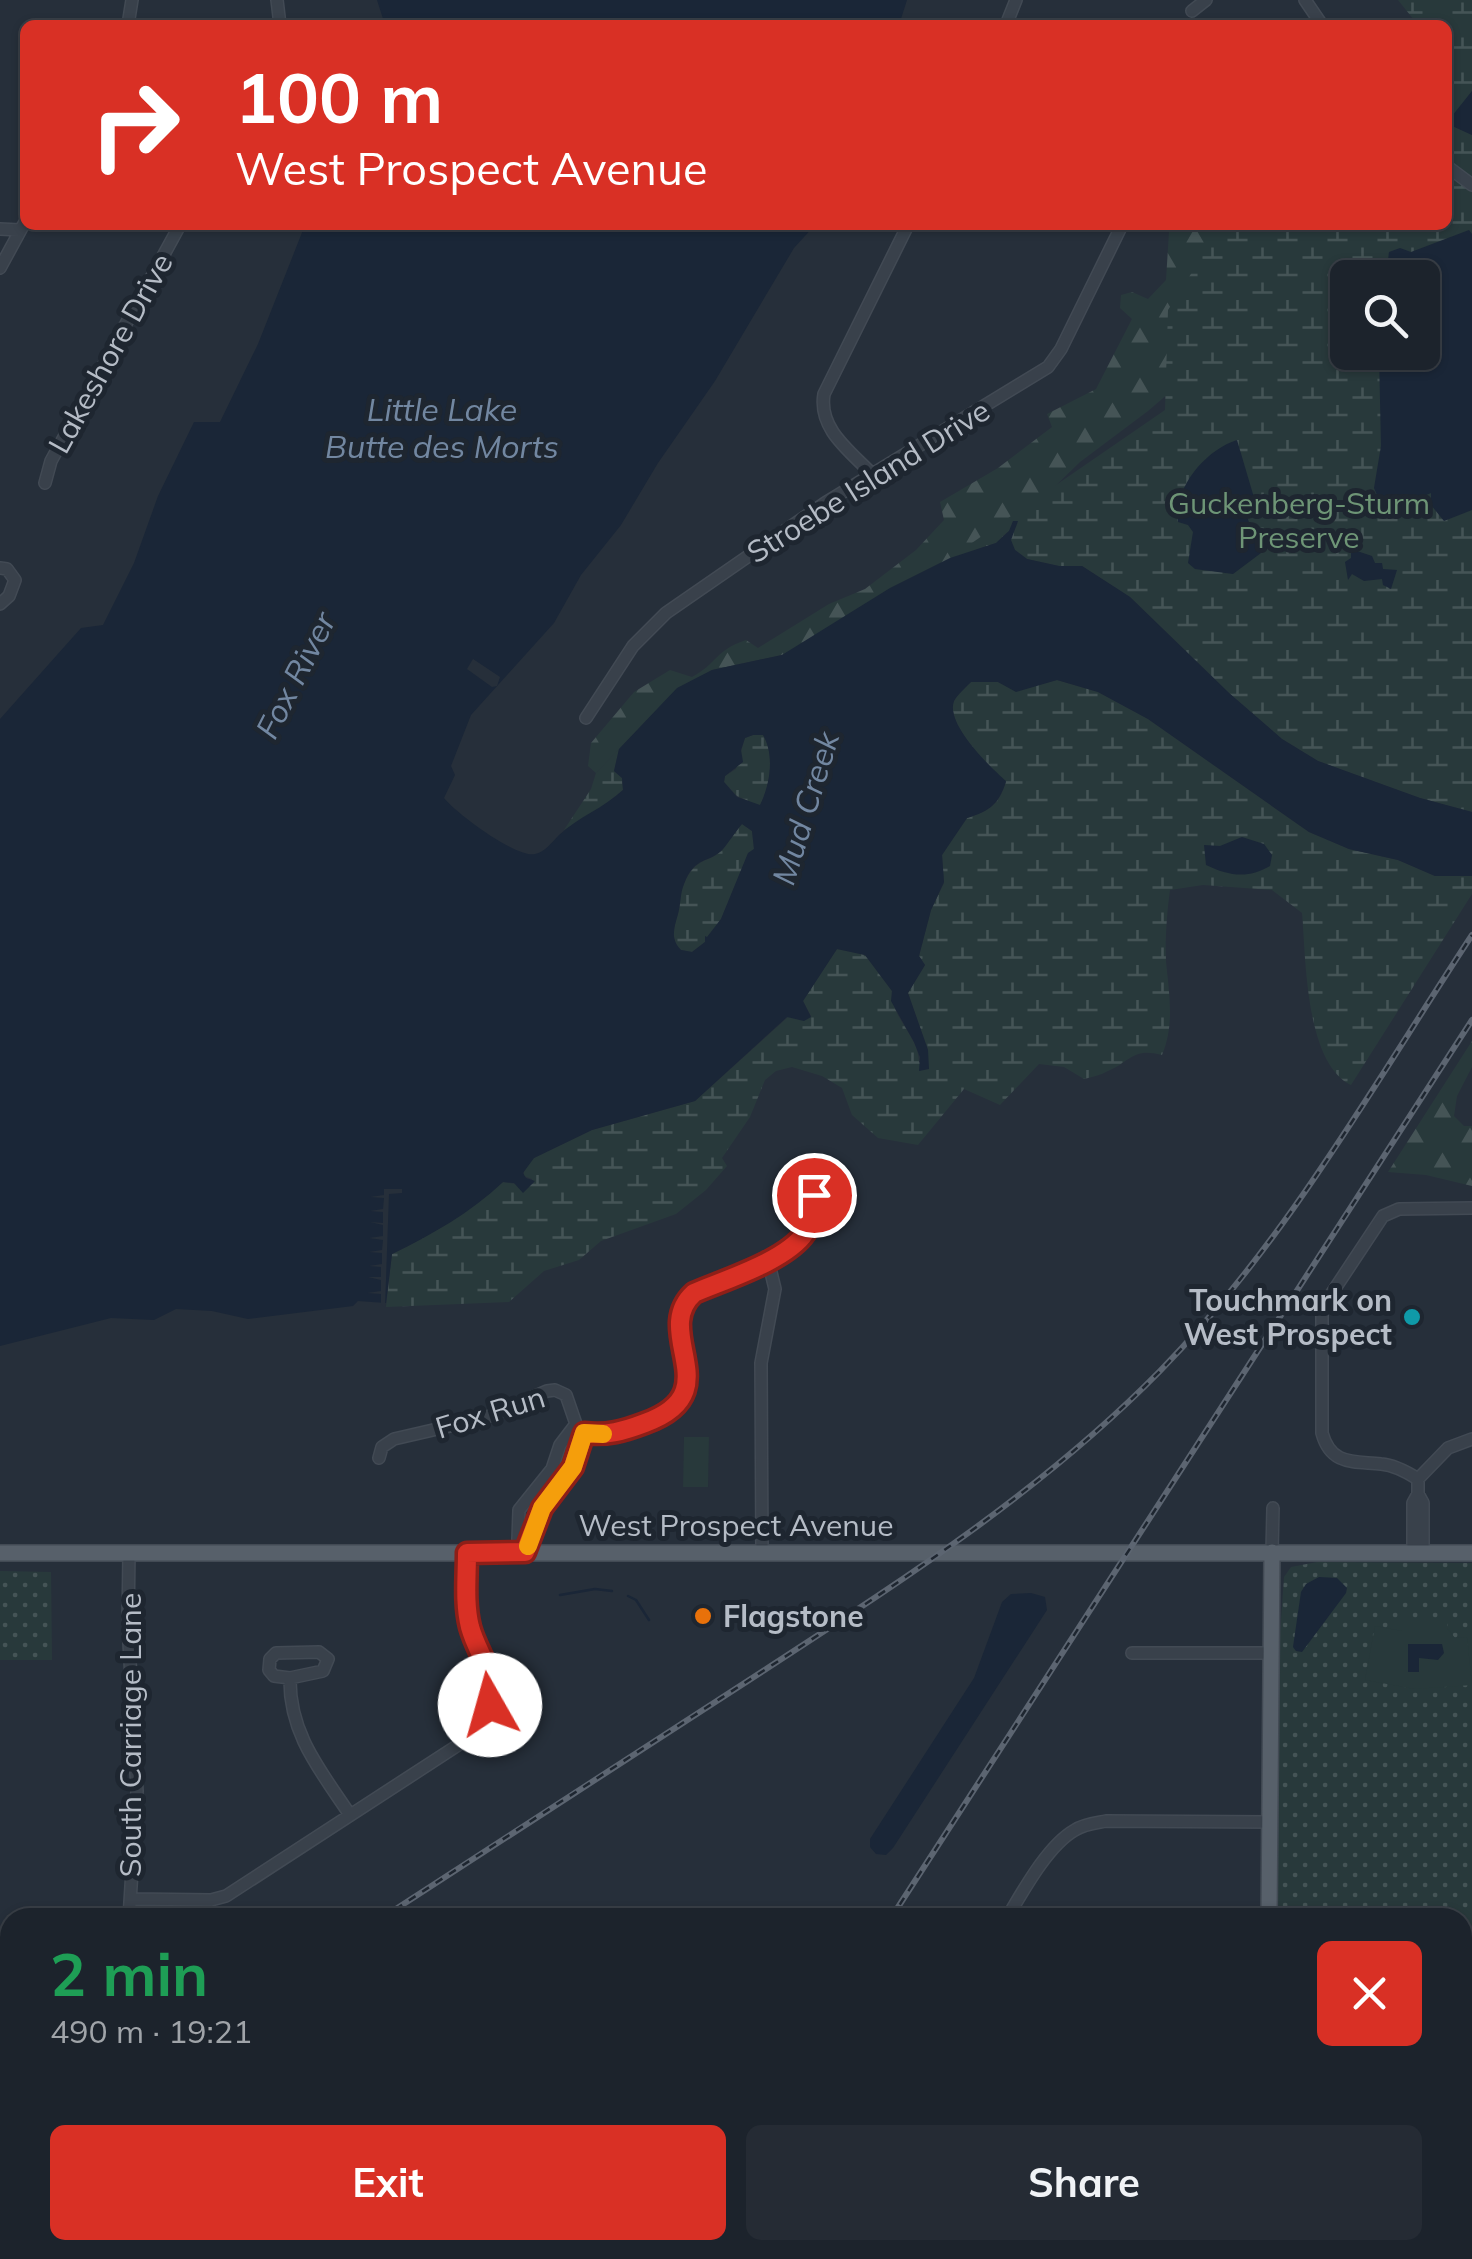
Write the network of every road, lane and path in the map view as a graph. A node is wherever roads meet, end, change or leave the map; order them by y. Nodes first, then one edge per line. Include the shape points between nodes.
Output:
1 (1206, 0) edge
2 (1192, 11) dead end
3 (21, 230) edge
4 (177, 230) edge
5 (906, 230) edge
6 (1120, 230) edge
7 (0, 268) edge
8 (872, 474) junction
9 (45, 483) dead end
10 (0, 568) edge
11 (0, 604) edge
12 (586, 718) dead end
13 (816, 1165) dead end
14 (1472, 1208) edge
15 (768, 1260) junction
16 (580, 1429) junction
17 (1472, 1439) edge
18 (379, 1458) dead end
19 (1418, 1479) junction
20 (1273, 1508) dead end
21 (525, 1552) junction
22 (762, 1552) junction
23 (1272, 1552) junction
24 (1418, 1552) junction
25 (0, 1553) edge
26 (129, 1553) junction
27 (467, 1553) junction
28 (1472, 1553) edge
29 (1132, 1653) dead end
30 (1270, 1653) junction
31 (290, 1678) junction
32 (350, 1815) junction
33 (1270, 1822) junction
34 (131, 1899) junction
35 (130, 1908) edge
36 (1013, 1908) edge
37 (1269, 1908) edge

1 - 2 street
3 - 7 street
4 - 9 street, Lakeshore Drive
5 - 8 street via 822,406 830,430
6 - 8 street, Stroebe Island Drive via 1048,367
8 - 12 street, Stroebe Island Drive via 654,622
10 - 11 street via 12,574 12,591
13 - 15 street via 808,1226
14 - 19 street via 1407,1208 1382,1216 1322,1308 1327,1448 1340,1460 1392,1466
15 - 16 street, Fox Run via 684,1303 688,1381 676,1407 622,1432
15 - 22 street via 774,1289 761,1363
16 - 18 street, Fox Run via 566,1395 547,1391 485,1418 394,1439
16 - 21 street via 573,1467 542,1508
16 - 21 street via 560,1445 552,1469 519,1510 518,1539
17 - 19 street via 1448,1448
19 - 24 street
20 - 23 street
21 - 22 main road, West Prospect Avenue
21 - 27 main road, West Prospect Avenue
22 - 23 main road, West Prospect Avenue
23 - 24 main road, West Prospect Avenue
23 - 30 main road
24 - 28 main road, West Prospect Avenue
25 - 26 main road, West Prospect Avenue
26 - 27 main road, West Prospect Avenue
26 - 34 street, South Carriage Lane via 137,1791
27 - 32 street via 470,1627 491,1676 486,1714 469,1738
29 - 30 street
30 - 33 main road
31 - 31 street via 323,1671 327,1656 272,1656 271,1674
31 - 32 street via 296,1728
32 - 34 street via 219,1898
33 - 36 street via 1088,1824 1056,1849
33 - 37 main road
34 - 35 street, South Carriage Lane

